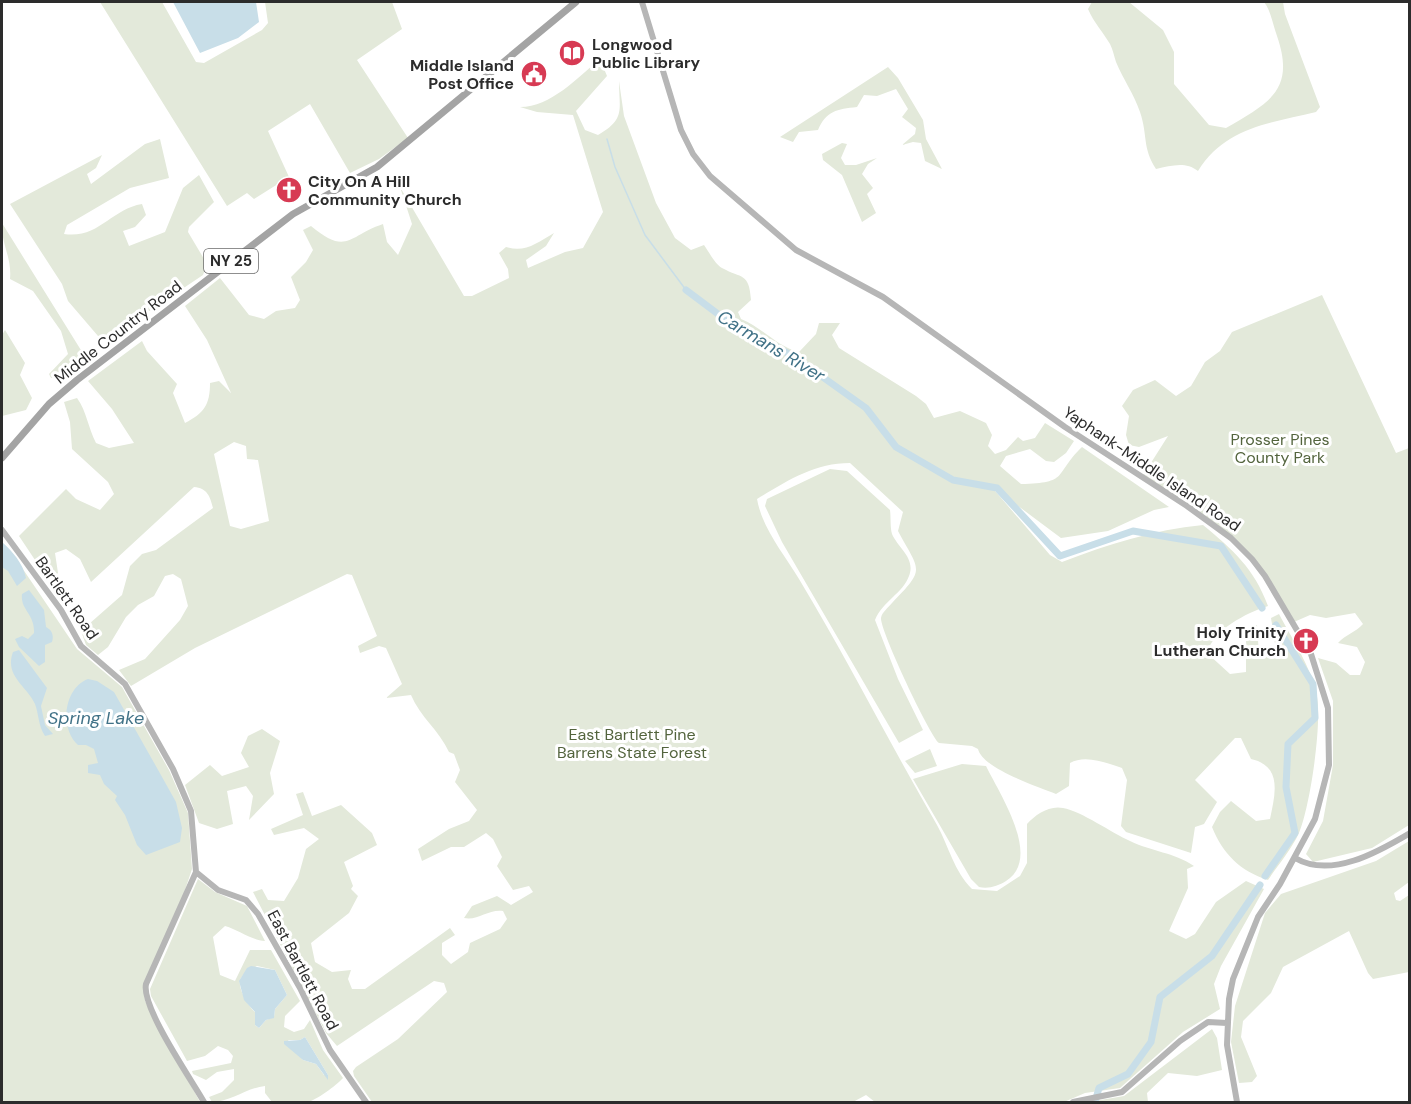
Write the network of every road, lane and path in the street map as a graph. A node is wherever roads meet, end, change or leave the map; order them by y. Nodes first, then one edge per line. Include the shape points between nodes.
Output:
1 (576, 2) edge
2 (642, 2) edge
3 (2, 458) edge
4 (2, 530) edge
5 (1410, 833) edge
6 (1295, 858) junction
7 (196, 872) junction
8 (1227, 1023) junction
9 (204, 1102) edge
10 (366, 1102) edge
11 (1073, 1102) edge
12 (1237, 1102) edge

1 - 3 main road, Middle Country Road / NY 25 via 377,167 293,214 77,380 49,404
2 - 6 main road, Yaphank-Middle Island Road via 684,136 701,166 721,186 796,250 883,297 1065,428 1216,526 1252,559 1311,654 1328,708 1329,765 1325,784 1315,819
4 - 7 main road, Bartlett Road via 61,610 81,646 125,684 173,769 191,811
5 - 6 main road via 1372,854 1337,864 1312,866
6 - 8 main road, Yaphank-Middle Island Road via 1258,917 1243,950 1231,989
7 - 9 main road via 144,994
7 - 10 main road, East Bartlett Road via 218,890 246,900 258,914 330,1050
8 - 11 main road via 1208,1022 1122,1092
8 - 12 main road, Yaphank-Middle Island Road

